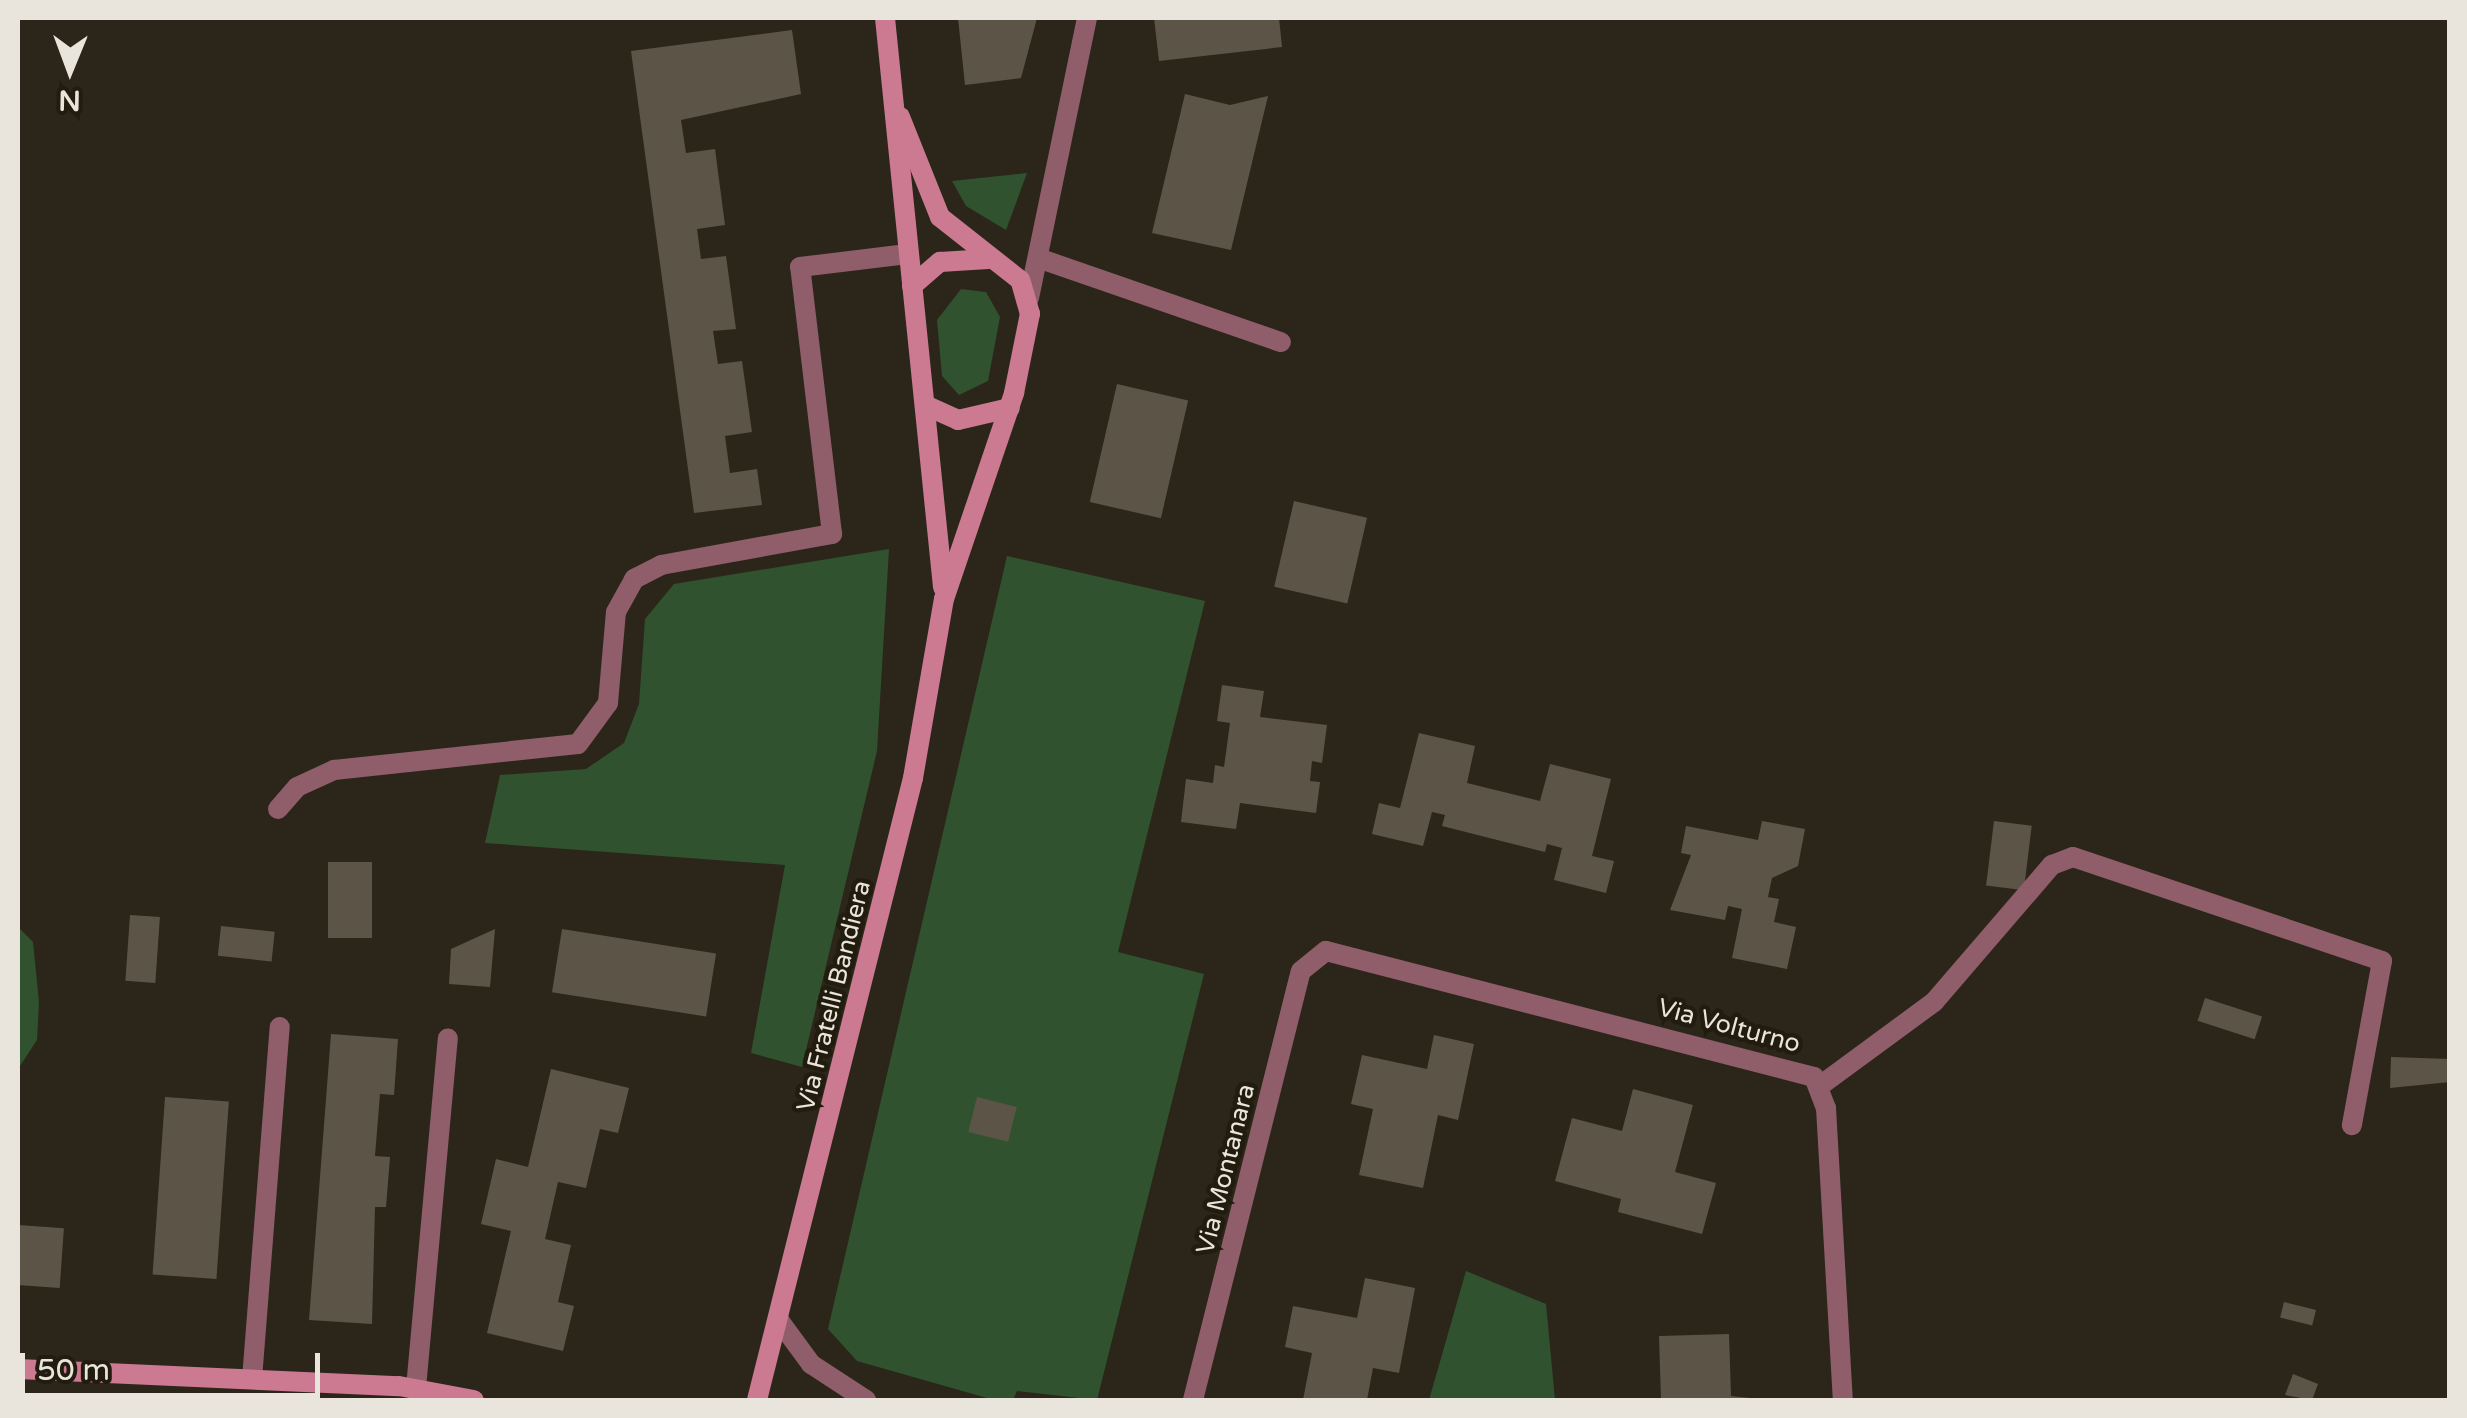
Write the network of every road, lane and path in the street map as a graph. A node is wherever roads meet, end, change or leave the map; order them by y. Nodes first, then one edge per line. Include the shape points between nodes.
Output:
1 (885, 18) edge
2 (1086, 18) edge
3 (900, 117) junction
4 (907, 254) junction
5 (1038, 258) junction
6 (990, 259) junction
7 (912, 286) junction
8 (1029, 298) junction
9 (1281, 342) dead end
10 (927, 406) junction
11 (1010, 408) junction
12 (944, 600) junction
13 (278, 808) dead end
14 (1313, 954) joint
15 (280, 1027) dead end
16 (448, 1038) dead end
17 (1820, 1085) junction
18 (2352, 1125) dead end
19 (778, 1318) junction
20 (18, 1369) edge
21 (252, 1379) junction
22 (416, 1388) junction
23 (474, 1400) edge
24 (757, 1400) edge
25 (866, 1400) edge
26 (1194, 1400) edge
27 (1843, 1400) edge

1 - 3 main road, Via Fratelli Bandiera
2 - 5 street
3 - 4 main road, Via Fratelli Bandiera
3 - 6 main road, Via Fratelli Bandiera via 940,217
4 - 7 main road, Via Fratelli Bandiera
4 - 13 street via 800,266 832,534 661,564 634,580 616,612 608,703 578,744 334,770 297,787
5 - 8 street
5 - 9 street
6 - 7 main road via 940,262
6 - 8 main road, Via Fratelli Bandiera
7 - 10 main road, Via Fratelli Bandiera
8 - 11 main road, Via Fratelli Bandiera
10 - 11 main road via 958,420
10 - 12 main road, Via Fratelli Bandiera
11 - 12 main road, Via Fratelli Bandiera
12 - 19 main road, Via Fratelli Bandiera via 912,778
14 - 17 street, Via Volturno via 1342,953 1781,1064
14 - 26 street, Via Montanara
15 - 21 street
16 - 22 street
17 - 18 street via 1934,1002 2052,865 2073,857 2382,961
17 - 27 street, Via Volturno
19 - 24 main road, Via Fratelli Bandiera
19 - 25 street via 811,1364
20 - 21 main road
21 - 22 main road
22 - 23 main road

